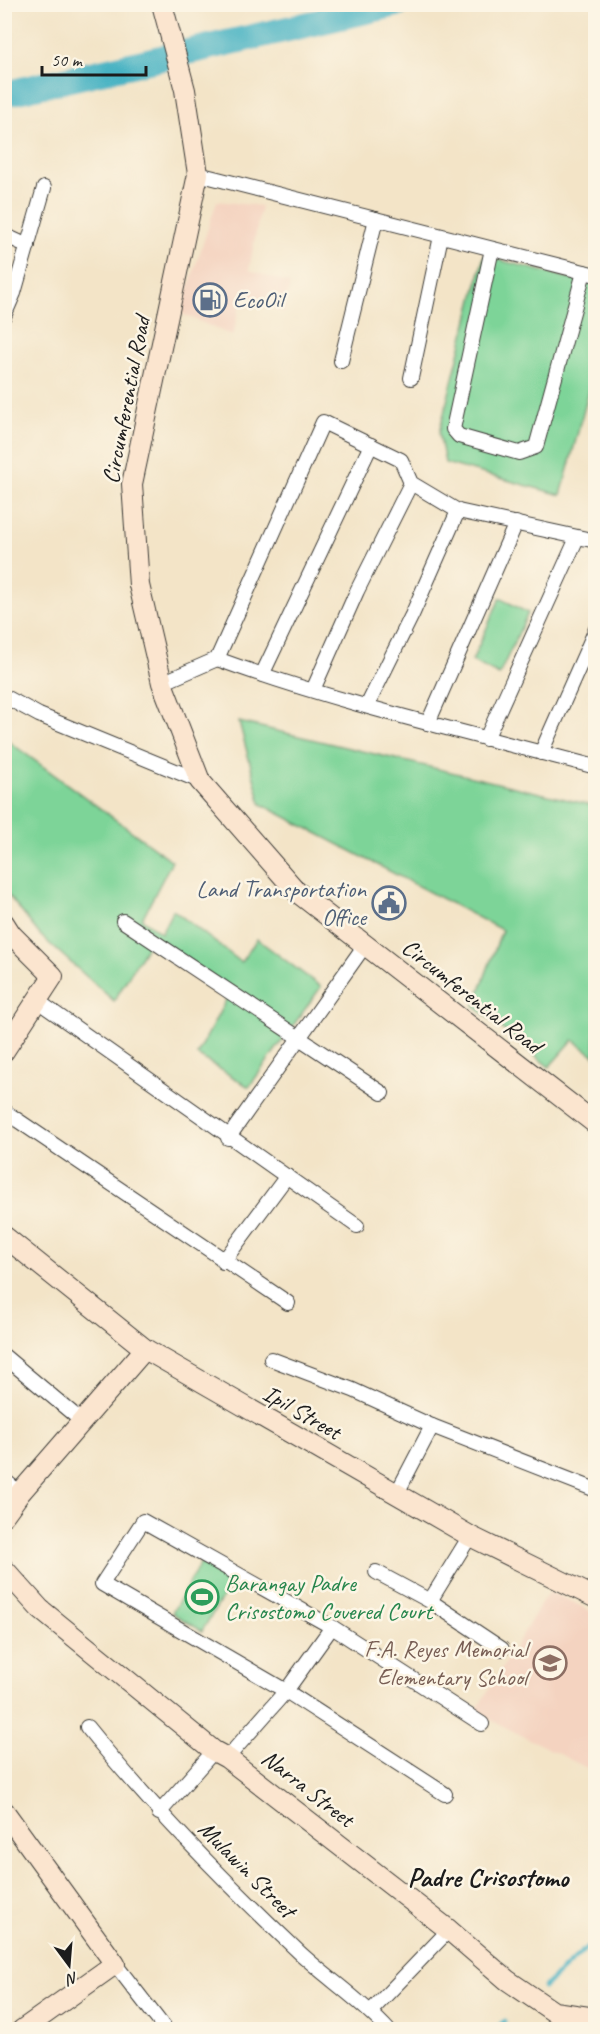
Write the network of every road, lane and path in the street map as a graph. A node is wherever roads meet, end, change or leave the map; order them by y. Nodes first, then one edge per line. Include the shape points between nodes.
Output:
1 (162, 4) edge
2 (198, 174) junction
3 (44, 188) dead end
4 (376, 219) junction
5 (4, 235) edge
6 (441, 236) junction
7 (28, 246) junction
8 (492, 249) junction
9 (590, 273) edge
10 (9, 291) edge
11 (4, 316) edge
12 (341, 361) dead end
13 (411, 378) dead end
14 (371, 445) junction
15 (411, 483) junction
16 (459, 511) junction
17 (516, 523) junction
18 (577, 538) junction
19 (596, 541) edge
20 (596, 629) edge
21 (217, 659) junction
22 (262, 675) junction
23 (162, 683) junction
24 (312, 690) junction
25 (4, 696) edge
26 (367, 706) junction
27 (428, 723) junction
28 (486, 739) junction
29 (541, 753) junction
30 (595, 766) edge
31 (200, 782) junction
32 (123, 921) dead end
33 (4, 923) edge
34 (364, 945) junction
35 (39, 1002) junction
36 (299, 1038) junction
37 (4, 1051) edge
38 (382, 1093) dead end
39 (4, 1111) edge
40 (596, 1124) edge
41 (228, 1138) junction
42 (287, 1176) junction
43 (357, 1226) dead end
44 (4, 1236) edge
45 (223, 1262) junction
46 (288, 1303) dead end
47 (145, 1350) junction
48 (4, 1356) edge
49 (271, 1359) dead end
50 (84, 1423) junction
51 (432, 1426) junction
52 (4, 1480) edge
53 (596, 1490) edge
54 (20, 1493) junction
55 (396, 1495) junction
56 (4, 1515) edge
57 (470, 1536) junction
58 (4, 1569) edge
59 (376, 1572) dead end
60 (596, 1598) edge
61 (430, 1601) junction
62 (332, 1627) junction
63 (502, 1649) dead end
64 (286, 1690) junction
65 (482, 1724) dead end
66 (87, 1727) dead end
67 (221, 1754) junction
68 (445, 1794) dead end
69 (4, 1811) edge
70 (159, 1813) junction
71 (449, 1930) junction
72 (116, 1964) junction
73 (371, 2011) junction
74 (596, 2018) edge
75 (22, 2030) edge
76 (166, 2030) edge
77 (388, 2030) edge

1 - 2 street, Circumferential Road via 185,90
2 - 4 street
2 - 23 street, Circumferential Road via 132,484 140,585
3 - 7 street
4 - 6 street
4 - 12 street
5 - 7 street
6 - 8 street
6 - 13 street
7 - 10 street
8 - 9 street
8 - 9 street via 453,429 459,436 519,453 536,447
10 - 11 street
14 - 15 street via 401,460
14 - 21 street via 323,422
14 - 22 street
15 - 16 street
15 - 24 street
16 - 17 street
16 - 26 street
17 - 18 street
17 - 27 street
18 - 19 street
18 - 28 street
20 - 29 street
21 - 22 street
21 - 23 street
22 - 24 street
23 - 31 street, Circumferential Road
24 - 26 street
25 - 31 street via 39,715
26 - 27 street
27 - 28 street
28 - 29 street
29 - 30 street
31 - 34 street, Circumferential Road via 297,892
32 - 36 street
33 - 35 street via 53,976
34 - 36 street
34 - 40 street, Circumferential Road
35 - 37 street
35 - 41 street
36 - 38 street
36 - 41 street
39 - 45 street
41 - 42 street
42 - 43 street
42 - 45 street
44 - 47 street, Ipil Street
45 - 46 street
47 - 50 street
47 - 55 street, Ipil Street
48 - 50 street
49 - 51 street
50 - 54 street
51 - 53 street
51 - 55 street
52 - 54 street
54 - 56 street
55 - 57 street, Ipil Street
57 - 60 street, Ipil Street
57 - 61 street
58 - 67 street, Narra Street via 40,1609
59 - 61 street
61 - 63 street
62 - 64 street
62 - 64 street via 143,1521 102,1584
62 - 65 street
64 - 67 street
64 - 68 street
66 - 70 street, Mulawin Street
67 - 70 street
67 - 71 street, Narra Street
69 - 72 street
70 - 73 street, Mulawin Street via 303,1955
71 - 73 street
71 - 74 street, Narra Street via 507,1980 554,2012
72 - 75 street
72 - 76 street
73 - 77 street, Mulawin Street

